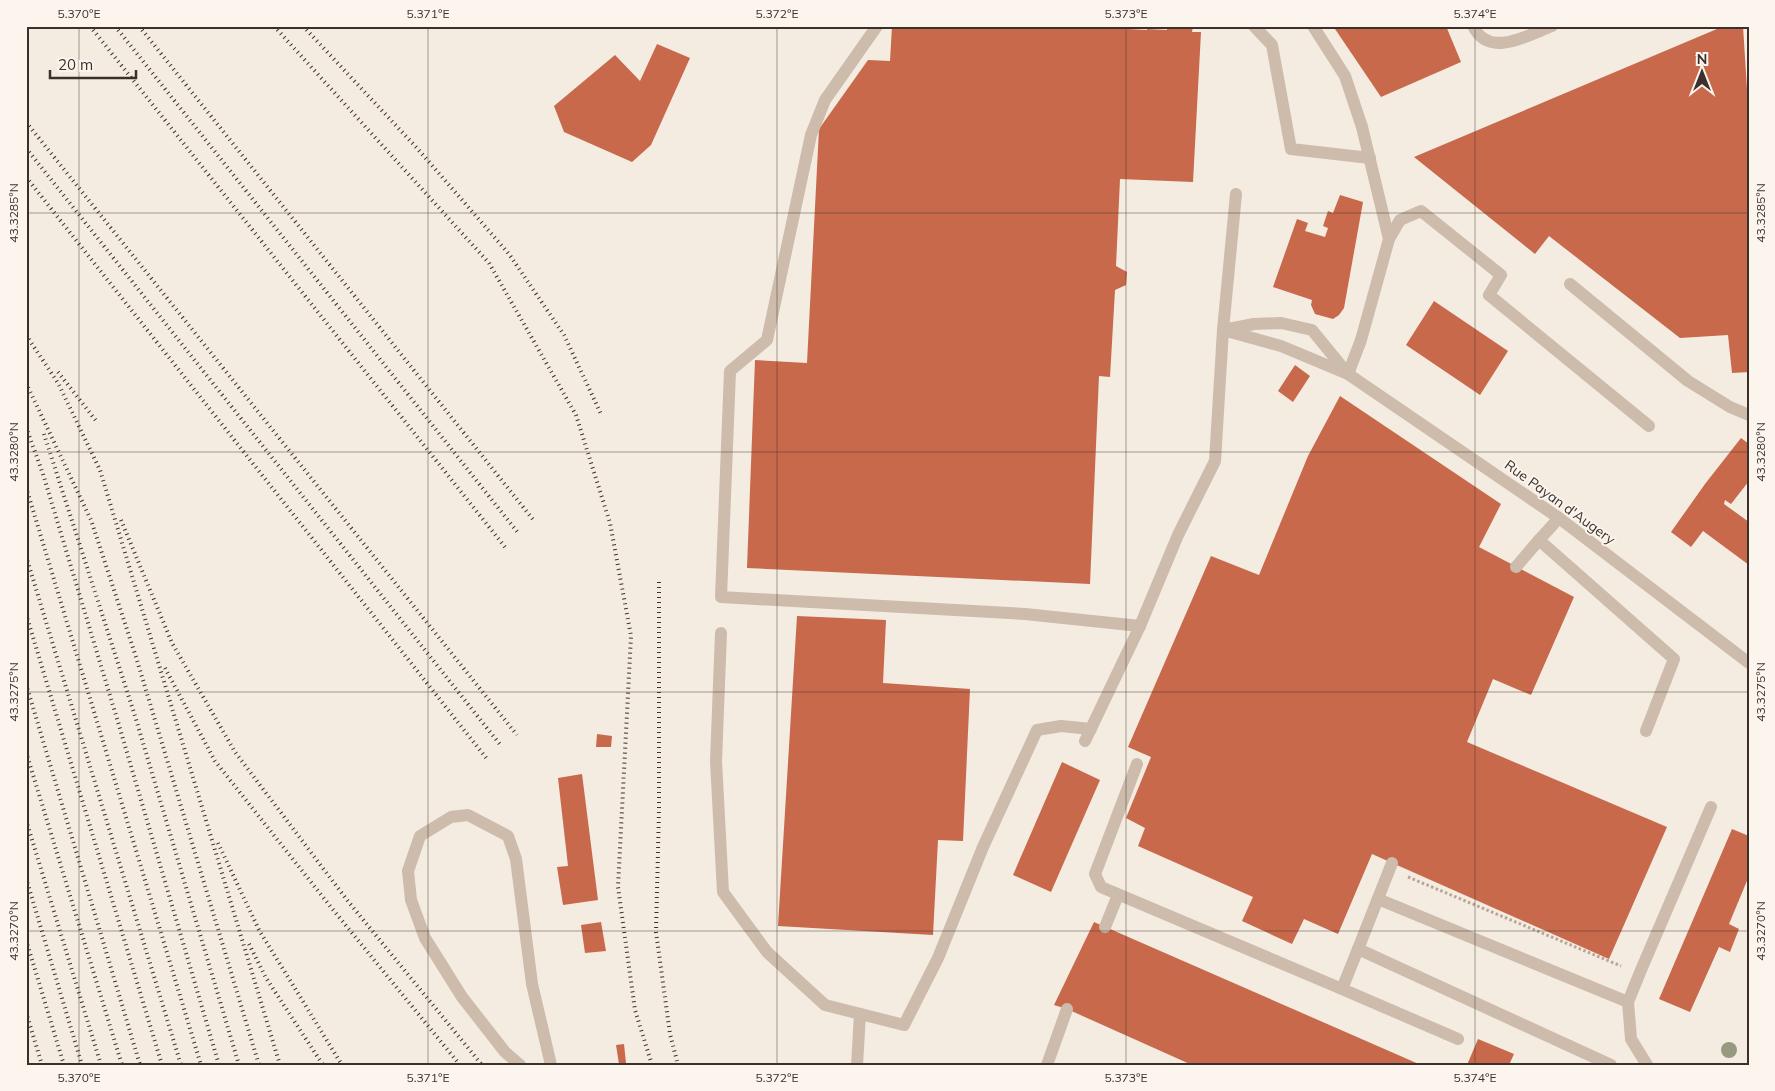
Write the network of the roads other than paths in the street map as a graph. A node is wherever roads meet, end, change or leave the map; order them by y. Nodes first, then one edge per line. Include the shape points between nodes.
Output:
1 (877, 26) edge
2 (1254, 26) edge
3 (1313, 26) edge
4 (1473, 26) edge
5 (1552, 26) edge
6 (1370, 158) junction
7 (1236, 194) dead end
8 (1389, 239) junction
9 (1570, 284) dead end
10 (1223, 330) junction
11 (1348, 374) junction
12 (1749, 415) edge
13 (1649, 426) dead end
14 (1559, 518) junction
15 (1539, 540) junction
16 (1516, 567) dead end
17 (1140, 626) junction
18 (721, 633) dead end
19 (1749, 663) edge
20 (1091, 729) junction
21 (1646, 731) dead end
22 (1086, 741) dead end
23 (1137, 764) dead end
24 (1711, 807) dead end
25 (1392, 863) dead end
26 (1118, 895) junction
27 (1378, 899) junction
28 (1105, 927) dead end
29 (1358, 949) junction
30 (1342, 989) junction
31 (1628, 1002) junction
32 (1067, 1009) dead end
33 (860, 1014) junction
34 (1458, 1039) dead end
35 (520, 1065) edge
36 (551, 1065) edge
37 (857, 1065) edge
38 (1047, 1065) edge
39 (1611, 1065) edge
40 (1647, 1065) edge

1 - 17 street via 825,100 811,135 767,340 730,371 721,597 1025,614
2 - 6 street via 1272,44 1292,149
3 - 6 street via 1344,76
4 - 5 street via 1478,36 1489,42 1505,44
6 - 8 street
7 - 10 street
8 - 11 street via 1361,340
8 - 13 street via 1400,220 1421,211 1501,274 1489,295
9 - 12 street via 1688,381
10 - 11 street via 1281,346
10 - 11 street via 1281,323 1312,330
10 - 17 street via 1215,460 1178,535
11 - 14 street, Rue Payan d'Augery
14 - 15 street
14 - 19 street, Rue Payan d'Augery
15 - 16 street
15 - 21 street via 1674,659
17 - 20 street
18 - 33 street via 716,761 723,892 767,952 825,1005
20 - 22 street
20 - 33 street via 1061,726 1037,730 983,847 938,958 904,1025
23 - 26 street via 1094,874 1101,887
24 - 31 street
25 - 27 street
26 - 28 street
26 - 30 street
27 - 29 street
27 - 31 street
29 - 30 street
29 - 39 street
30 - 34 street
31 - 40 street via 1632,1039
32 - 38 street
33 - 37 street
35 - 36 street via 505,1052 462,997 425,938 411,900 408,871 420,836 451,817 468,815 508,836 516,859 532,984

